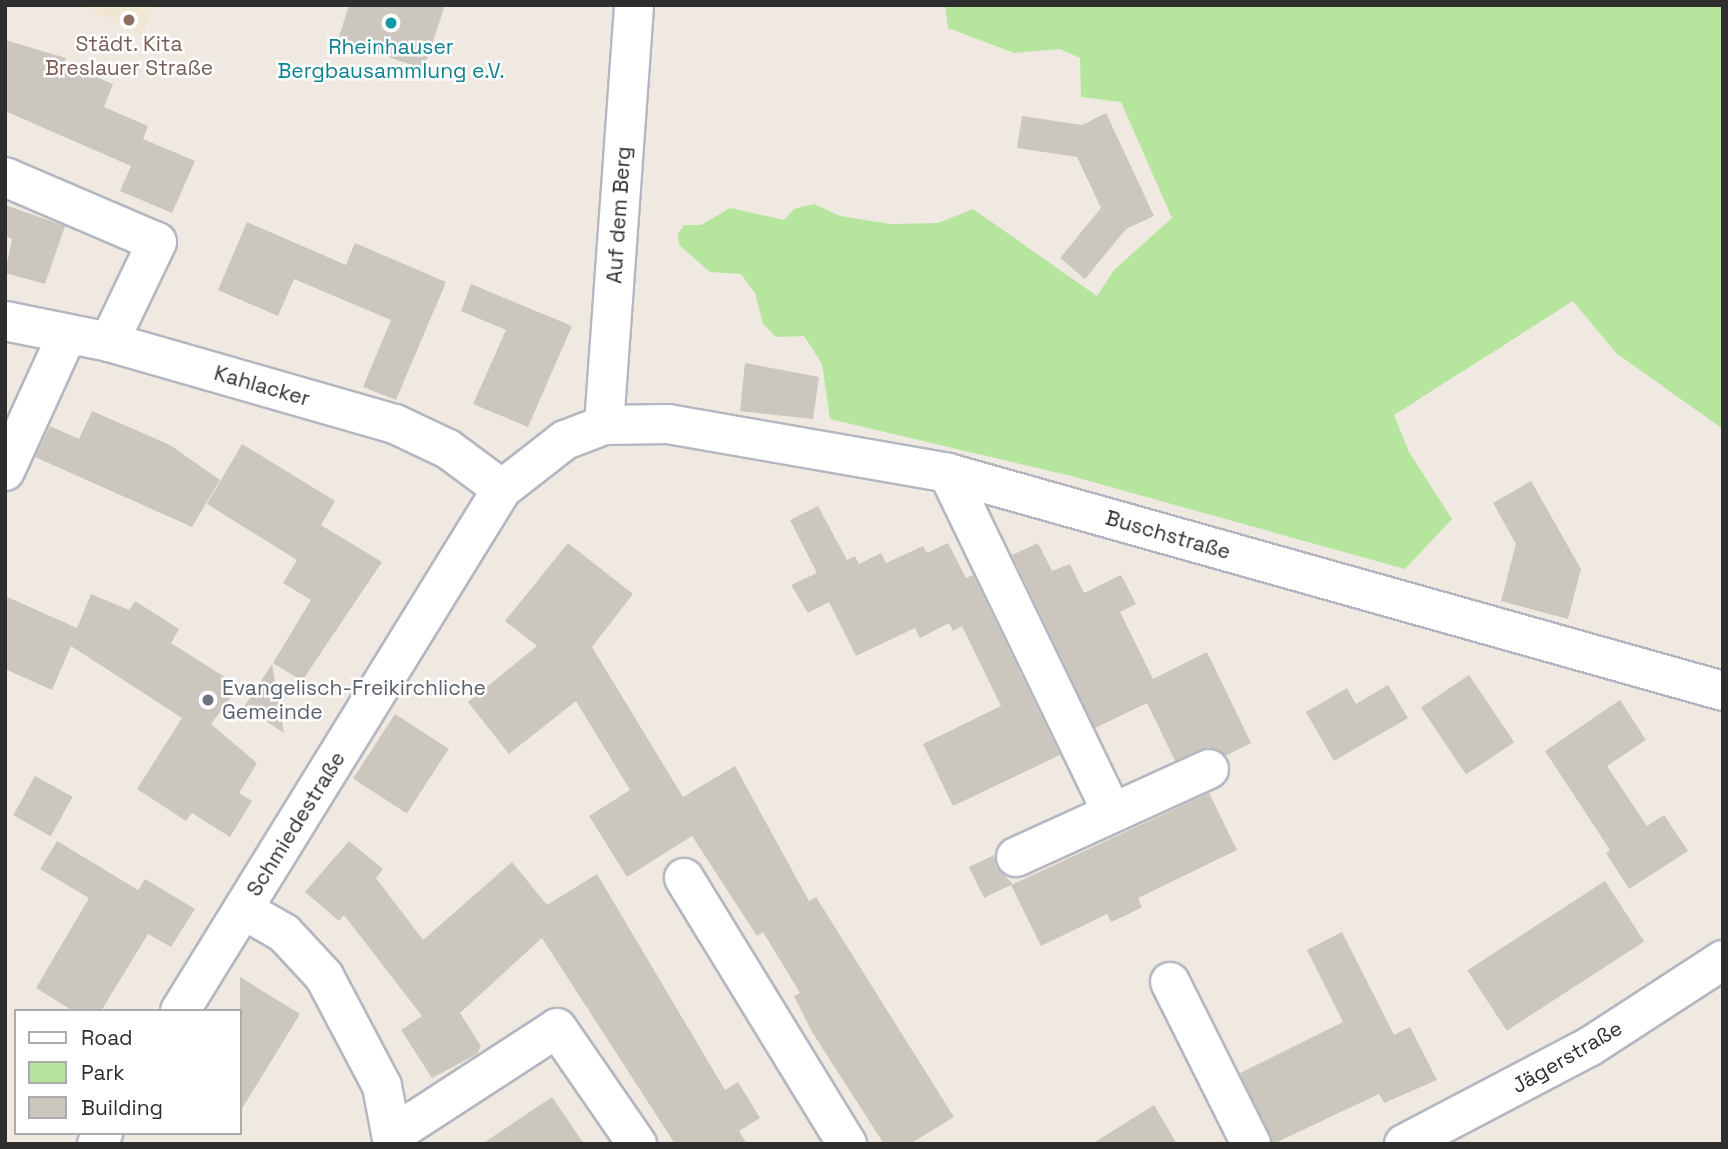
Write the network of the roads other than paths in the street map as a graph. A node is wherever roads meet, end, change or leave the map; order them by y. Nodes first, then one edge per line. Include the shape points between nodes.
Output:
1 (634, 5) edge
2 (5, 177) edge
3 (5, 321) edge
4 (67, 335) junction
5 (109, 342) junction
6 (604, 425) junction
7 (5, 471) edge
8 (948, 472) junction
9 (502, 489) junction
10 (1723, 691) edge
11 (1209, 769) dead end
12 (1112, 813) junction
13 (1016, 858) dead end
14 (684, 878) dead end
15 (243, 909) junction
16 (1723, 960) edge
17 (1170, 982) dead end
18 (181, 1009) edge
19 (393, 1139) edge
20 (637, 1144) edge
21 (847, 1144) edge
22 (1251, 1144) edge
23 (1404, 1144) edge

1 - 6 street, Auf dem Berg
2 - 5 street via 157,242
3 - 4 street, Kahlacker
4 - 5 street, Kahlacker
4 - 7 street
5 - 9 street, Kahlacker via 396,424 448,449
6 - 8 street, Buschstraße via 668,424
6 - 9 street, Schmiedestraße via 565,440
8 - 10 street, Buschstraße
8 - 12 street
9 - 15 street, Schmiedestraße
11 - 12 street
12 - 13 street
14 - 21 street
15 - 18 street, Schmiedestraße
15 - 19 street via 284,933 324,976 378,1076
16 - 23 street, Jägerstraße via 1588,1047
17 - 22 street
19 - 20 street via 557,1028

